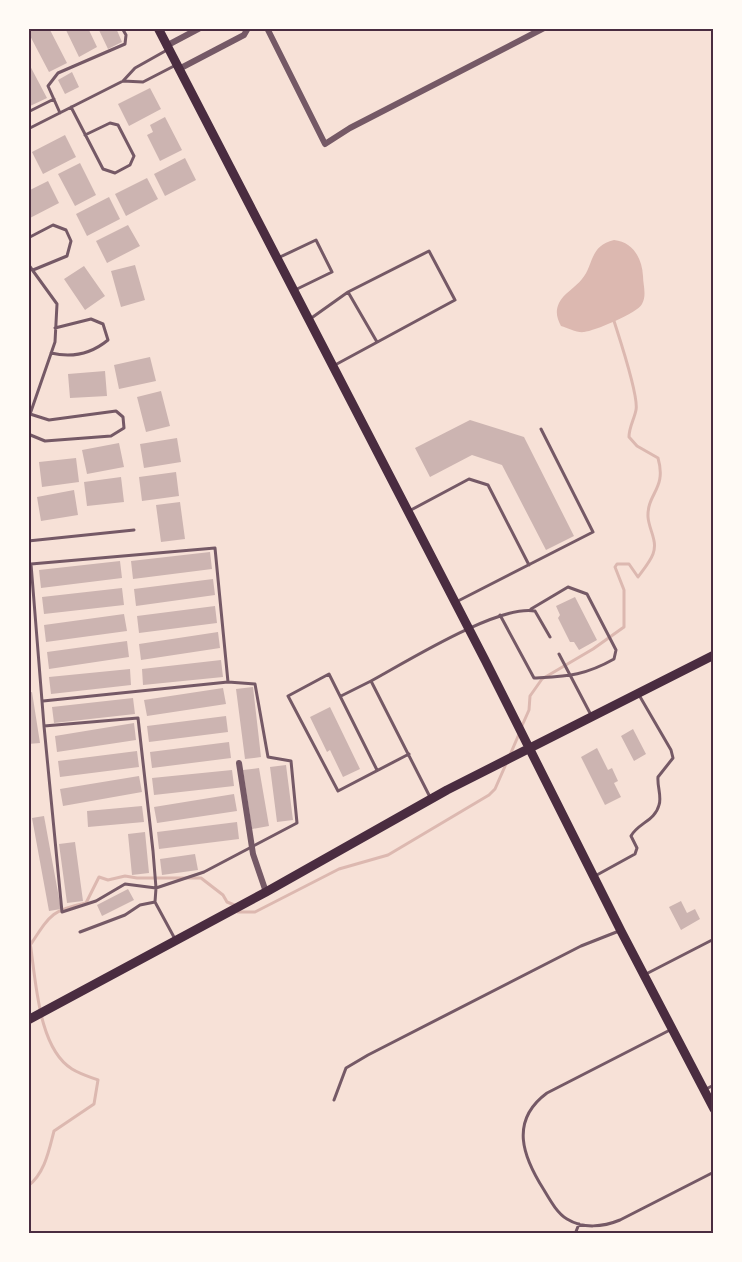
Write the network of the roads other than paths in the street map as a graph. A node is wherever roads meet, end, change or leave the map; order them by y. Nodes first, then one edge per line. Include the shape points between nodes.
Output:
1 (122, 28) edge
2 (158, 28) edge
3 (200, 28) edge
4 (248, 28) edge
5 (267, 28) edge
6 (544, 28) edge
7 (167, 47) junction
8 (178, 67) junction
9 (123, 81) junction
10 (54, 99) junction
11 (71, 107) junction
12 (28, 112) edge
13 (60, 112) junction
14 (28, 129) edge
15 (85, 135) junction
16 (28, 238) edge
17 (276, 259) junction
18 (28, 264) edge
19 (33, 270) junction
20 (293, 291) junction
21 (348, 292) junction
22 (308, 320) junction
23 (55, 328) junction
24 (378, 342) junction
25 (51, 353) junction
26 (332, 367) junction
27 (30, 414) junction
28 (28, 420) edge
29 (541, 429) dead end
30 (28, 434) edge
31 (408, 512) junction
32 (134, 530) dead end
33 (28, 542) edge
34 (529, 565) junction
35 (455, 603) junction
36 (530, 610) junction
37 (500, 615) junction
38 (468, 629) junction
39 (550, 637) dead end
40 (560, 654) dead end
41 (714, 655) edge
42 (570, 675) junction
43 (371, 681) junction
44 (228, 682) junction
45 (638, 693) junction
46 (341, 697) junction
47 (43, 701) junction
48 (591, 716) junction
49 (44, 726) junction
50 (530, 747) junction
51 (409, 754) junction
52 (238, 763) dead end
53 (377, 770) junction
54 (431, 799) junction
55 (251, 847) junction
56 (594, 877) junction
57 (156, 888) junction
58 (266, 892) junction
59 (155, 902) junction
60 (621, 931) junction
61 (80, 932) dead end
62 (714, 939) edge
63 (176, 941) junction
64 (644, 975) junction
65 (28, 1020) edge
66 (672, 1029) junction
67 (714, 1085) edge
68 (704, 1090) junction
69 (334, 1100) dead end
70 (714, 1109) edge
71 (714, 1172) edge
72 (579, 1224) junction
73 (575, 1233) edge

1 - 10 lane via 125,44 58,74 48,86
2 - 7 main road
3 - 7 street
4 - 8 street via 243,35
5 - 6 street via 325,144
7 - 8 main road
7 - 9 lane
8 - 9 lane via 143,82
8 - 17 main road
9 - 11 lane
10 - 12 lane
10 - 13 lane
11 - 13 lane
11 - 15 lane
13 - 14 lane
15 - 15 lane via 103,169 115,172 130,165 134,156 118,125 110,123
16 - 19 lane via 53,225 66,230 71,241 67,256
17 - 20 main road
17 - 20 lane via 316,240 332,272
18 - 19 lane
19 - 23 lane via 57,304
20 - 22 main road
21 - 22 lane
21 - 24 lane
21 - 24 lane via 429,251 455,300
22 - 26 main road
23 - 25 lane
23 - 25 lane via 91,319 103,324 108,340 96,350 66,356
24 - 26 lane
25 - 27 lane
26 - 31 main road
27 - 28 lane
27 - 30 lane via 49,420 116,411 123,417 124,428 111,436 45,441
29 - 34 lane via 593,532
31 - 34 lane via 470,479 488,484
31 - 35 main road
32 - 33 lane
34 - 35 lane
35 - 38 main road
36 - 37 lane
36 - 39 lane via 537,613
36 - 42 lane via 568,587 587,594 616,650 614,659 594,670
37 - 38 lane
37 - 42 lane via 534,678
38 - 43 lane
38 - 50 main road
40 - 42 lane
41 - 45 main road
42 - 48 lane
43 - 46 lane
43 - 51 lane
44 - 47 lane
44 - 47 lane via 215,548 31,564
44 - 55 lane via 255,684 268,757 291,761 297,823
45 - 48 main road
45 - 56 lane via 673,758 658,777 660,803 655,816 631,836 637,848 635,854
46 - 53 lane
46 - 53 lane via 329,674 288,696 339,791
47 - 49 lane
48 - 50 main road
49 - 57 lane via 138,718
49 - 57 lane via 62,912 96,901 125,884
50 - 54 main road
50 - 56 main road
51 - 53 lane
51 - 54 lane
52 - 55 street
54 - 58 main road
55 - 57 lane via 204,872
55 - 58 street
56 - 60 main road
57 - 59 lane
58 - 63 main road
59 - 61 lane via 146,902 125,915
59 - 63 lane
60 - 64 main road
60 - 69 lane via 580,946 368,1055 346,1068
62 - 64 lane
63 - 65 main road
64 - 66 main road
66 - 68 main road
66 - 72 lane via 548,1093 529,1114 523,1140 536,1177 561,1214
67 - 68 lane
68 - 70 main road
71 - 72 lane via 613,1223
72 - 73 lane

